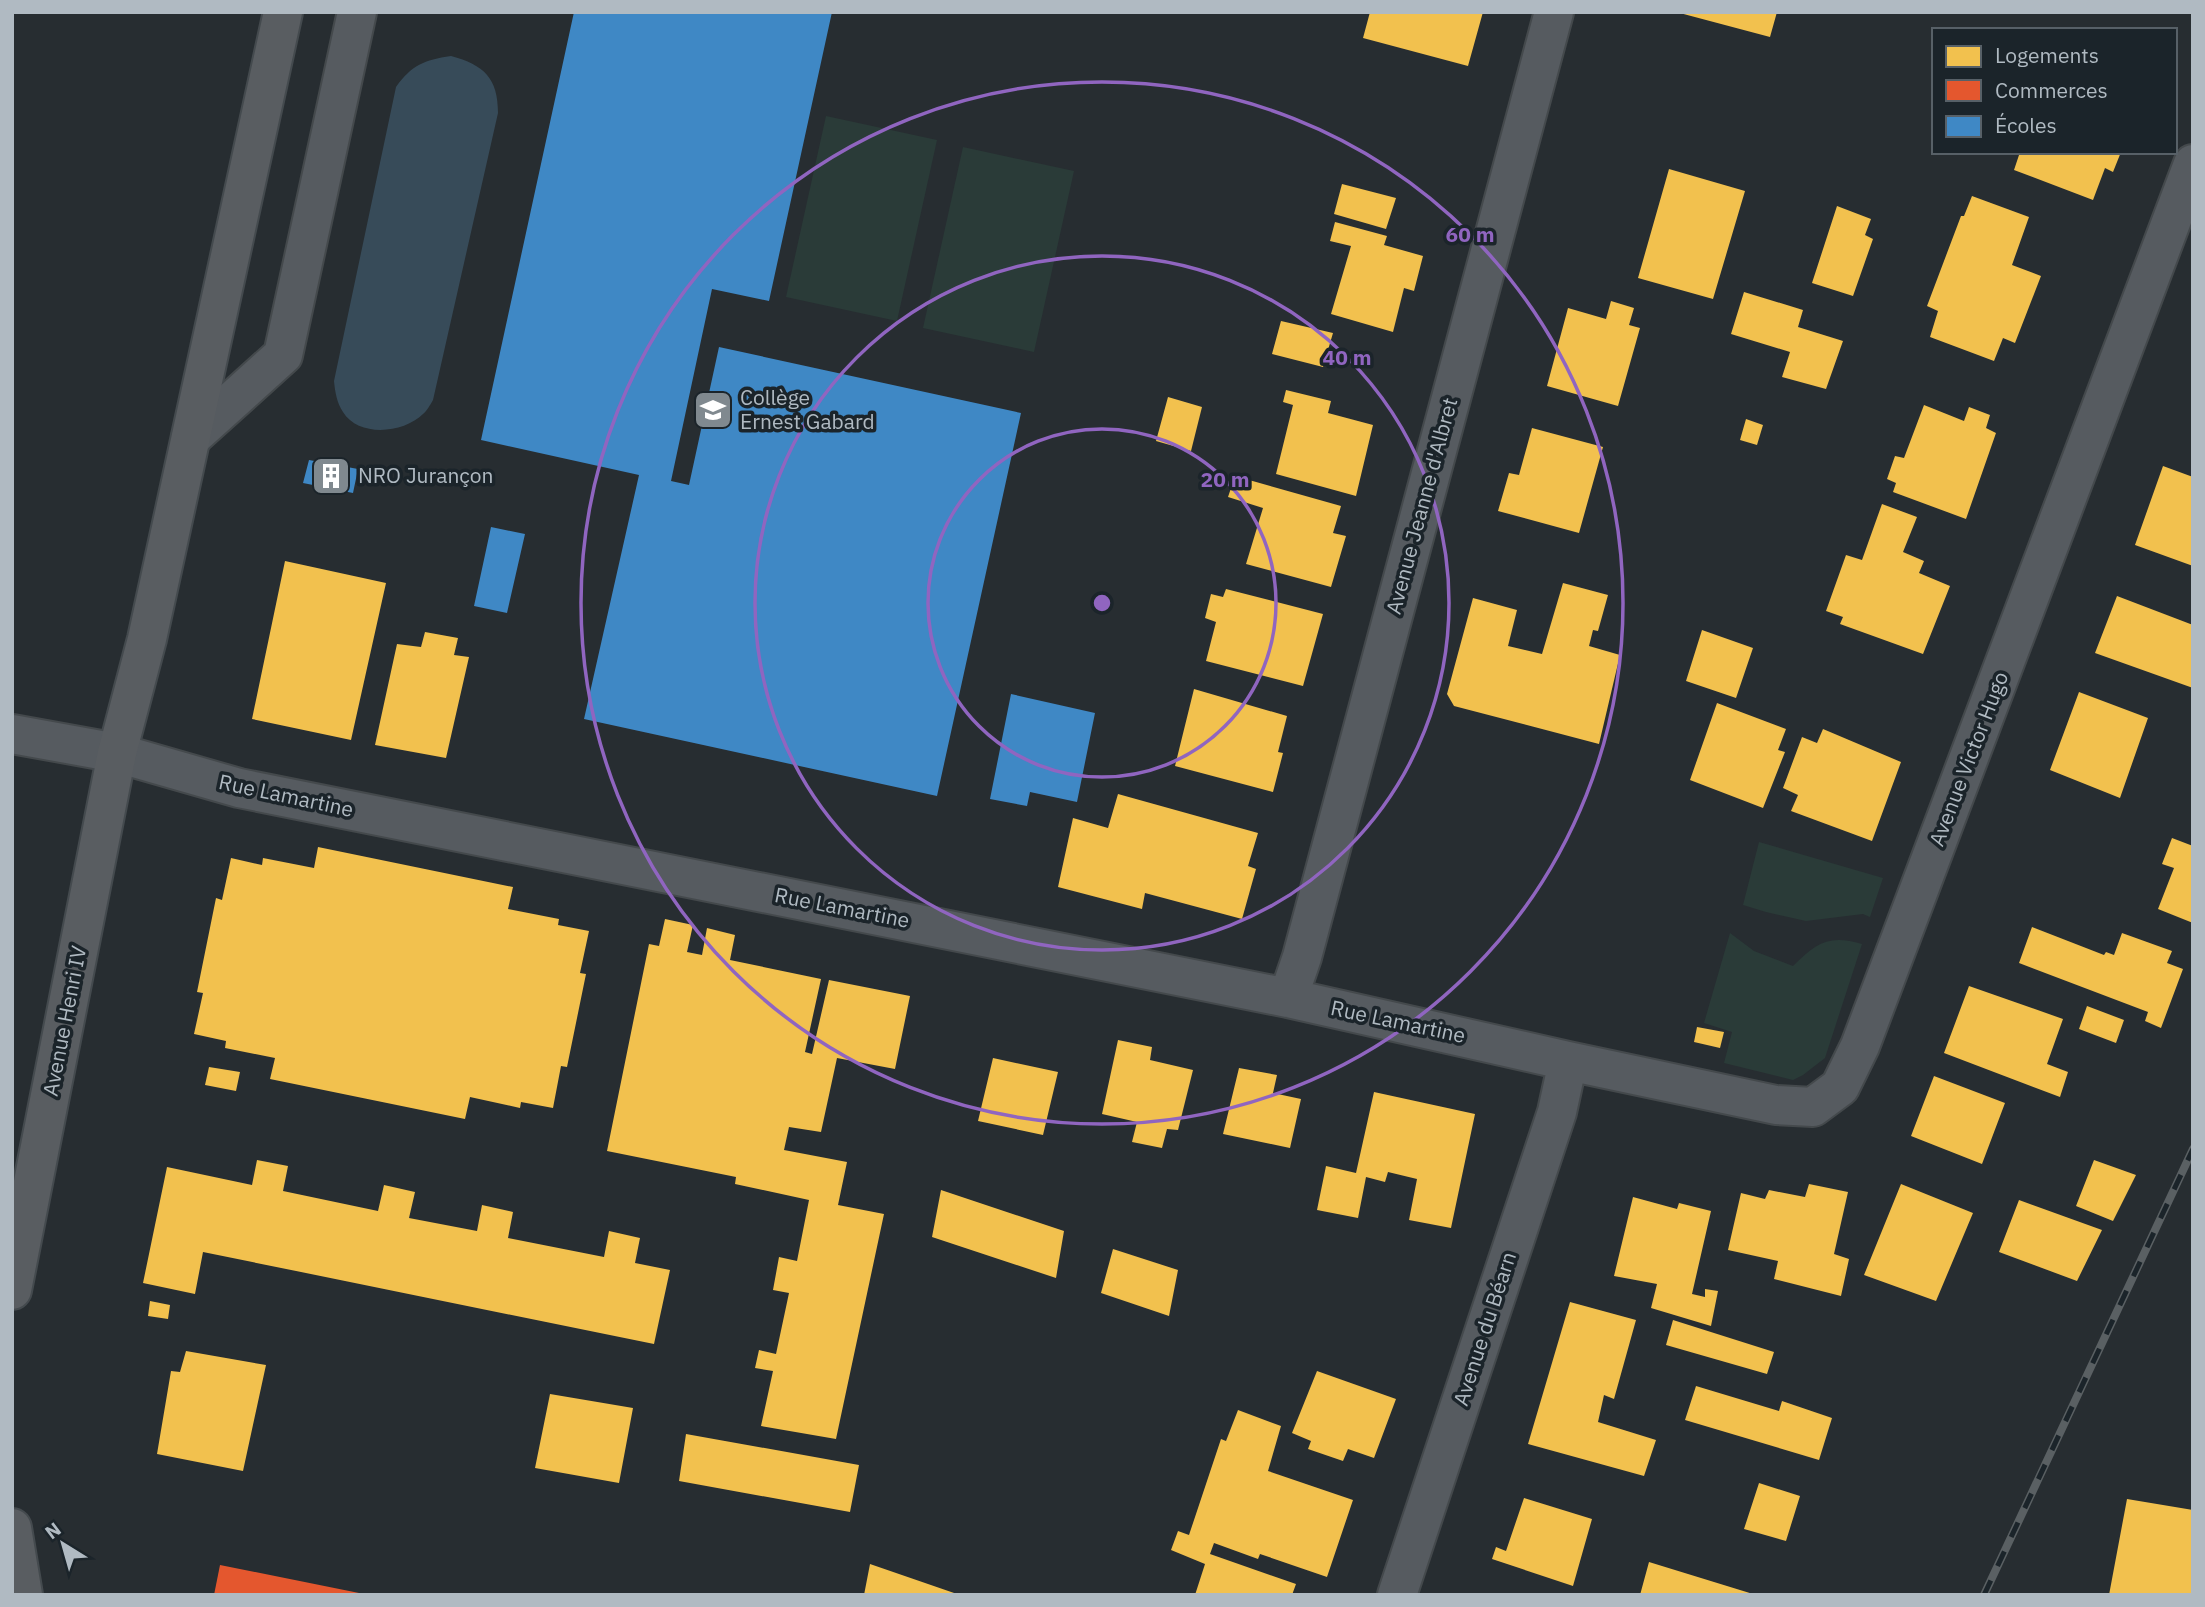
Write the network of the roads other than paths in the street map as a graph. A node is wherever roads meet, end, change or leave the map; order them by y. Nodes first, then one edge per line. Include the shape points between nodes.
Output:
1 (283, 12) edge
2 (356, 12) edge
3 (1554, 12) edge
4 (2193, 164) edge
5 (191, 438) junction
6 (12, 734) edge
7 (117, 753) junction
8 (1288, 998) junction
9 (1568, 1061) junction
10 (12, 1290) edge
11 (12, 1528) edge
12 (23, 1595) edge
13 (1397, 1595) edge

1 - 5 main road, Avenue Henri IV
2 - 5 street via 283,355
3 - 8 street, Avenue Jeanne d'Albret
4 - 9 street, Avenue Victor Hugo via 1860,1046 1840,1087 1813,1108 1776,1105
5 - 7 main road, Avenue Henri IV
6 - 7 street, Rue Lamartine
7 - 8 street, Rue Lamartine via 239,788
7 - 10 main road, Avenue Henri IV
8 - 9 street, Rue Lamartine
9 - 13 street, Avenue du Béarn via 1557,1112
11 - 12 main road

